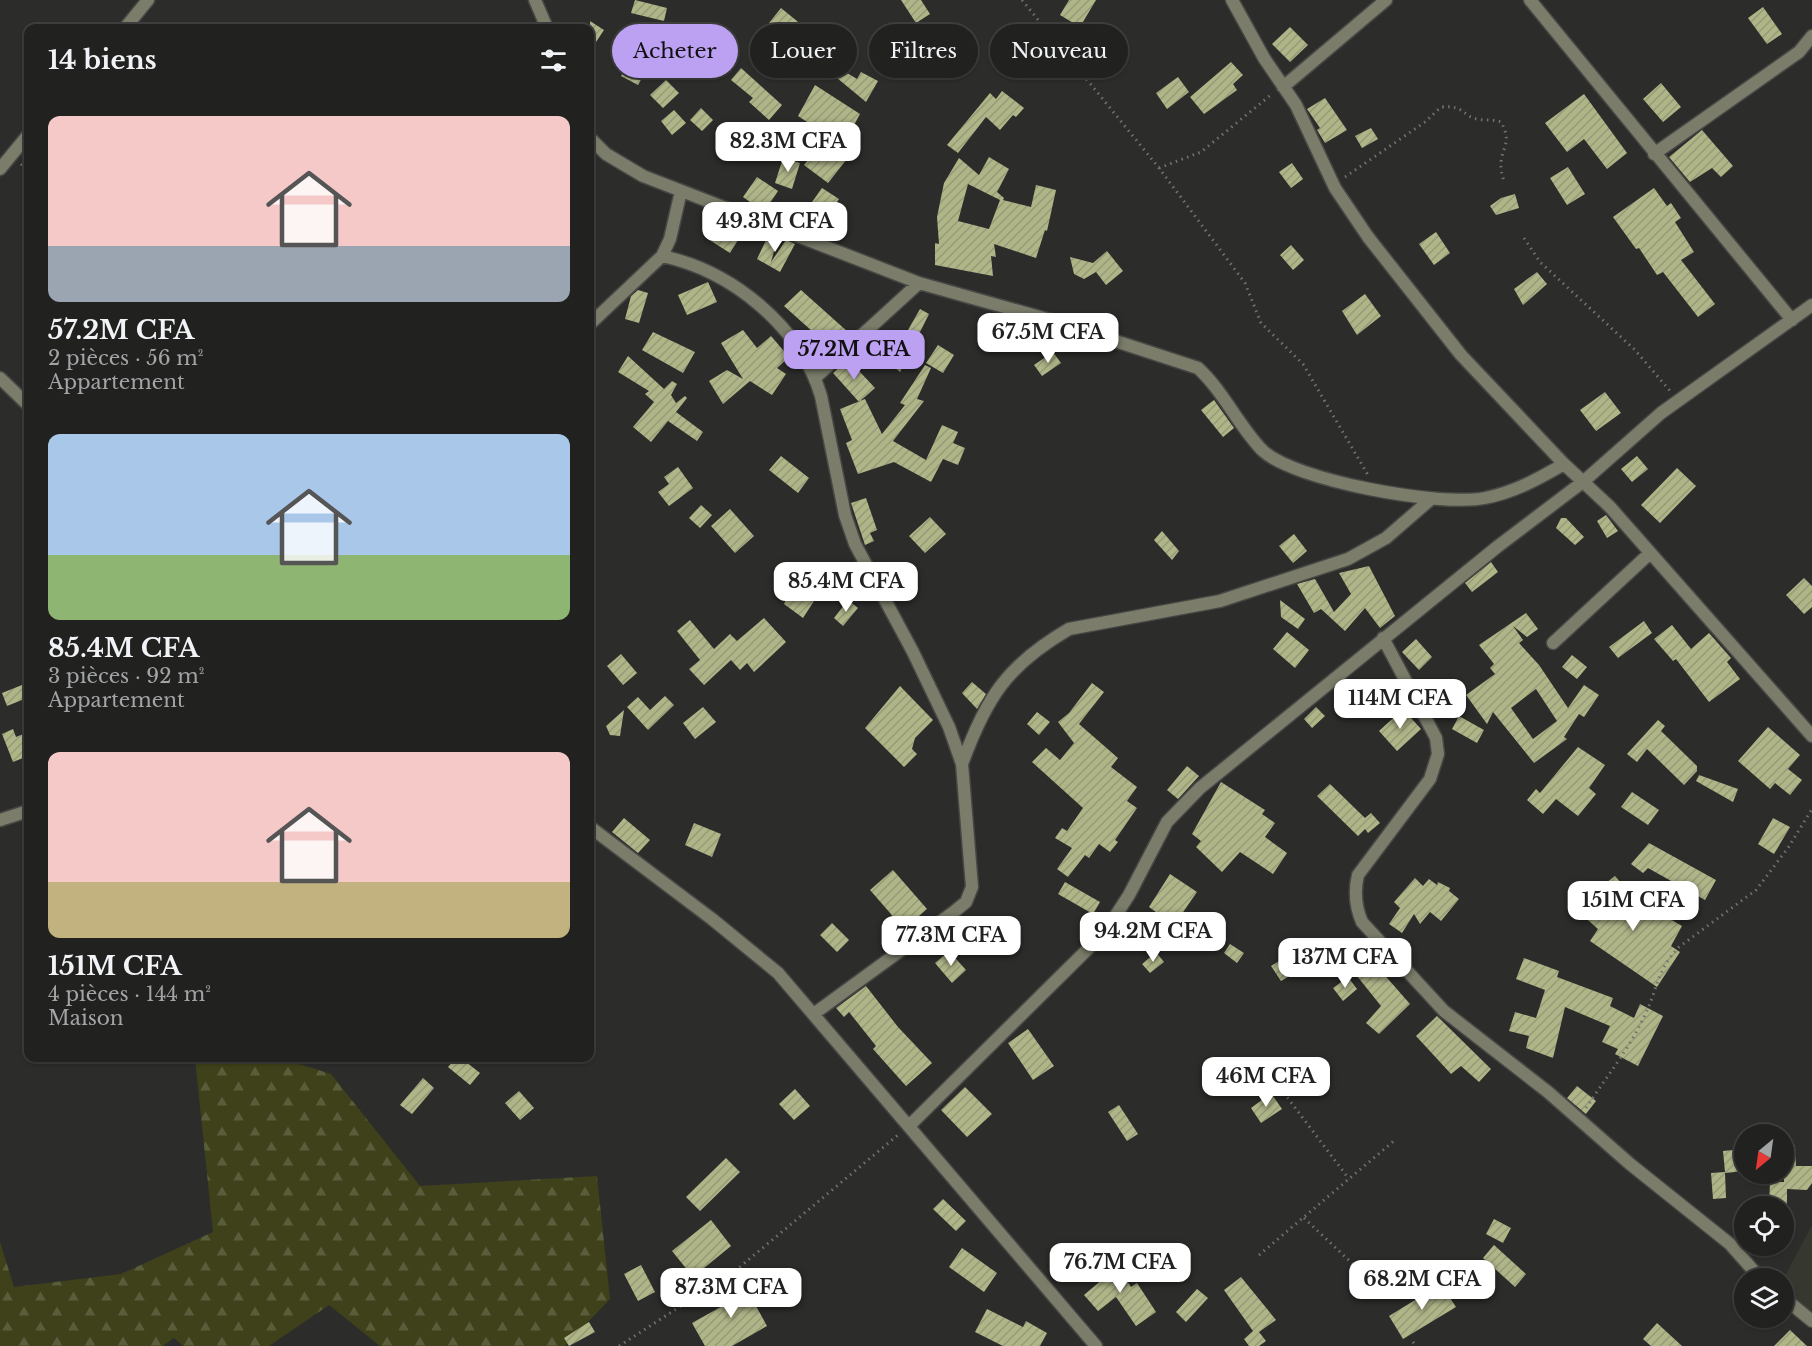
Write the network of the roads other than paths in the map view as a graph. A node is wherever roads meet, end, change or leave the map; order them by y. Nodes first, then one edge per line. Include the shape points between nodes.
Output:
1 (148, 0) edge
2 (535, 0) edge
3 (1232, 0) edge
4 (1386, 0) edge
5 (1530, 0) edge
6 (128, 24) edge
7 (545, 24) edge
8 (1812, 36) edge
9 (1283, 87) junction
10 (24, 140) edge
11 (594, 142) edge
12 (1654, 153) junction
13 (0, 169) edge
14 (681, 191) junction
15 (662, 256) junction
16 (918, 283) junction
17 (1812, 305) edge
18 (594, 320) edge
19 (1792, 320) junction
20 (816, 377) junction
21 (0, 378) edge
22 (24, 401) edge
23 (1564, 464) junction
24 (1584, 481) junction
25 (1431, 499) junction
26 (1649, 554) junction
27 (1383, 638) junction
28 (1553, 643) dead end
29 (1800, 719) junction
30 (1812, 725) edge
31 (1812, 736) edge
32 (962, 764) junction
33 (24, 812) edge
34 (0, 820) edge
35 (594, 830) edge
36 (814, 1013) junction
37 (909, 1126) junction
38 (1751, 1268) edge
39 (1794, 1306) edge
40 (1812, 1321) edge
41 (1096, 1346) edge

1 - 6 street
2 - 7 street
3 - 9 street
4 - 9 street
5 - 12 street
8 - 12 street via 1799,52
9 - 23 street via 1296,105 1333,184 1368,237 1461,355
10 - 13 street
11 - 14 street via 606,154 643,176
12 - 19 street
14 - 15 street
14 - 16 street
15 - 18 street
15 - 20 street via 712,274 756,302 804,355
16 - 20 street
16 - 25 street via 1183,361 1211,380 1262,450 1275,459 1315,475
17 - 19 street
19 - 24 street via 1679,401
20 - 32 street via 845,515 855,544 913,652
21 - 22 street
23 - 24 street
23 - 25 street via 1519,490 1484,499
24 - 26 street
24 - 27 street
25 - 32 street via 1386,538 1348,559 1220,602 1069,629 1009,675 990,697
26 - 28 street
26 - 29 street
27 - 37 street via 1176,810 1105,932
27 - 38 street via 1436,738 1438,754 1430,779 1358,875 1354,890 1362,922 1444,1011 1580,1118 1630,1164 1730,1244
29 - 30 street
29 - 31 street
32 - 36 street via 970,896
33 - 34 street
35 - 36 street via 778,973
36 - 37 street
37 - 41 street
39 - 40 street

